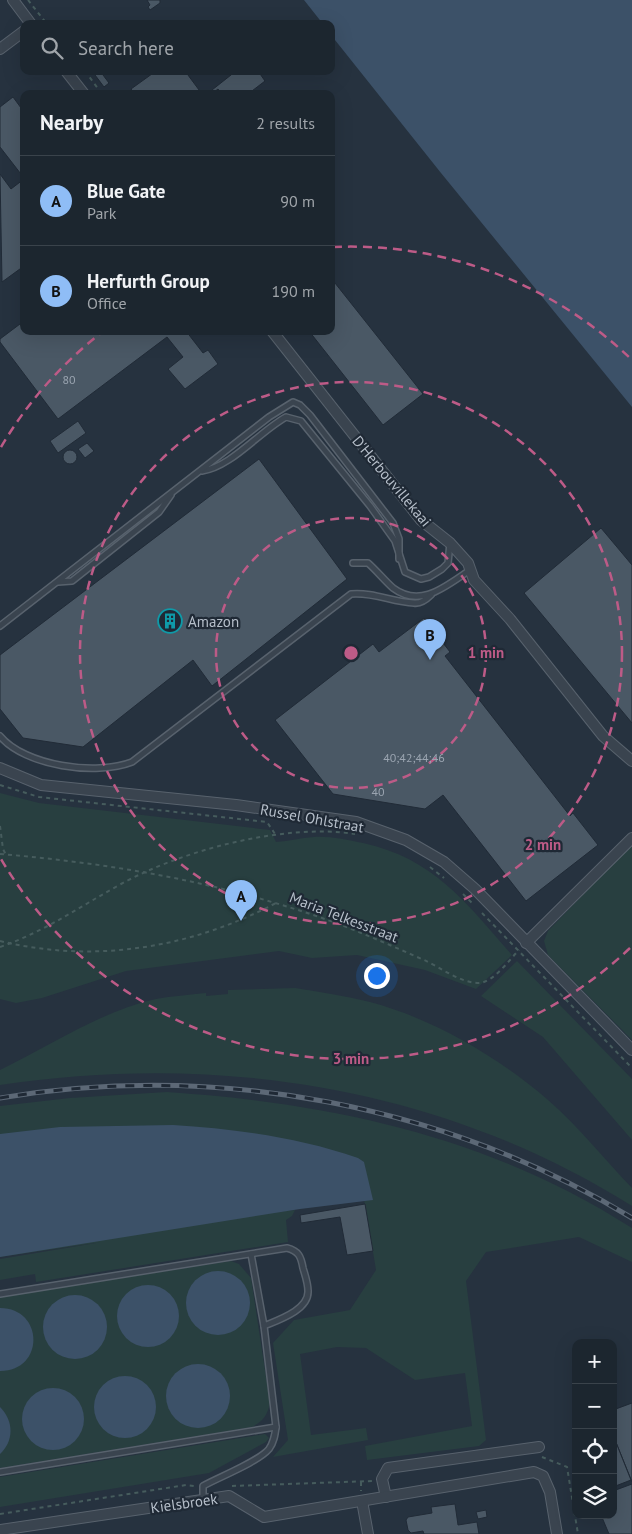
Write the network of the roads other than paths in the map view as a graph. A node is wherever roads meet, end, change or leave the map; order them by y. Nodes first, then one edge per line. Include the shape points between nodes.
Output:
1 (13, 0) edge
2 (28, 20) edge
3 (20, 35) edge
4 (0, 49) edge
5 (69, 75) edge
6 (81, 90) edge
7 (275, 335) edge
8 (201, 471) junction
9 (450, 543) junction
10 (399, 559) junction
11 (353, 563) dead end
12 (470, 570) junction
13 (430, 595) junction
14 (0, 626) edge
15 (0, 736) edge
16 (632, 761) edge
17 (0, 768) edge
18 (632, 838) edge
19 (526, 943) junction
20 (632, 1050) edge
21 (251, 1254) junction
22 (0, 1294) edge
23 (264, 1326) junction
24 (276, 1427) junction
25 (540, 1452) road end
26 (0, 1472) edge
27 (386, 1497) junction
28 (203, 1499) junction
29 (362, 1501) junction
30 (0, 1530) edge
31 (368, 1534) edge
32 (558, 1534) edge

1 - 2 street
3 - 4 street
5 - 6 street
7 - 9 street, D'Herbouvillekaai via 421,520
8 - 10 lane via 214,469 286,417 302,421 395,541
8 - 10 lane via 281,409 293,402 300,405 393,523 399,539
8 - 14 lane
9 - 10 lane via 448,564 430,577 412,576
9 - 12 street, D'Herbouvillekaai via 468,563
11 - 13 lane via 368,563 393,588 404,594 420,598
12 - 13 lane
12 - 16 street, D'Herbouvillekaai via 474,580 510,619 603,736
13 - 15 lane via 415,604 365,593 351,594 132,762 119,767 105,769 39,761 20,753
17 - 19 street, Russel Ohlstraat via 41,785 236,805 356,822 406,840 444,862 475,889
18 - 19 street
19 - 20 street, Russel Ohlstraat
21 - 22 lane
21 - 23 lane
21 - 23 lane via 288,1248 295,1250 301,1257 309,1292 298,1309
23 - 24 lane
24 - 26 lane
24 - 28 lane via 275,1439 268,1450 203,1486
25 - 27 street via 388,1468 382,1479
27 - 29 street, Kielsbroek
27 - 32 street, Kielsbroek via 527,1472 540,1473 550,1492
28 - 29 street, Kielsbroek via 229,1496 264,1517
28 - 30 street, Kielsbroek
29 - 31 street

